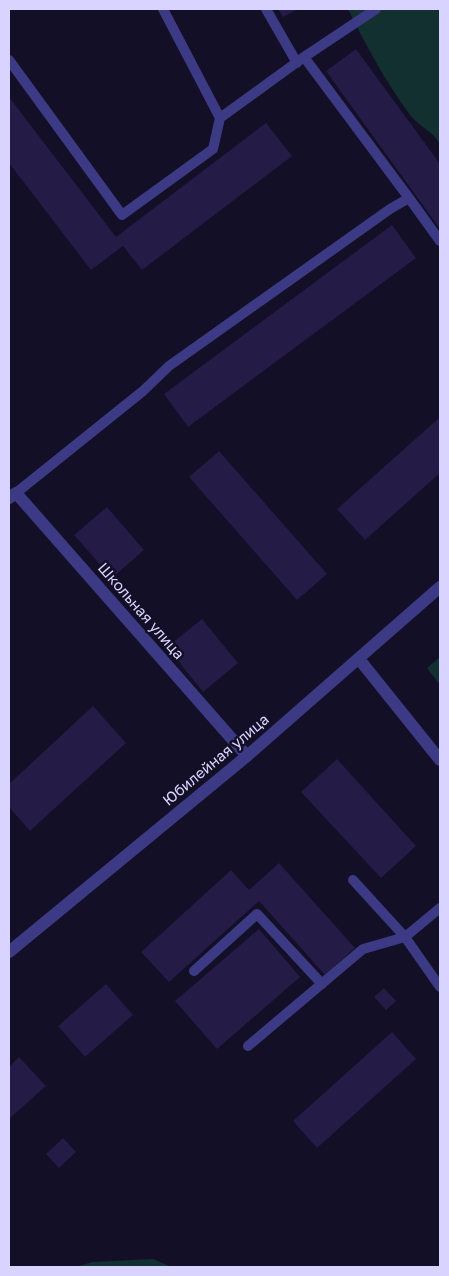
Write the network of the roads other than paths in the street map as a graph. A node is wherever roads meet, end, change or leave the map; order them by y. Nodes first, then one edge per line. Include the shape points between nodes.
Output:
1 (163, 9) edge
2 (266, 9) edge
3 (376, 9) edge
4 (9, 60) edge
5 (301, 60) junction
6 (220, 118) junction
7 (409, 198) junction
8 (440, 241) edge
9 (12, 495) edge
10 (440, 587) edge
11 (359, 659) junction
12 (247, 756) junction
13 (440, 760) edge
14 (352, 880) dead end
15 (440, 908) edge
16 (405, 936) junction
17 (9, 952) edge
18 (194, 971) dead end
19 (322, 984) junction
20 (440, 987) edge
21 (248, 1046) dead end

1 - 6 lane
2 - 5 lane
3 - 5 lane
4 - 6 lane via 122,215 212,149
5 - 6 lane
5 - 7 lane
7 - 8 lane
7 - 9 lane via 169,366 143,391
9 - 12 street, Школьная улица
10 - 11 street, Юбилейная улица
11 - 12 street, Юбилейная улица
11 - 13 street
12 - 17 street, Юбилейная улица
14 - 16 lane
15 - 16 lane
16 - 19 lane via 363,950
16 - 20 lane
18 - 19 lane via 257,914
19 - 21 lane

